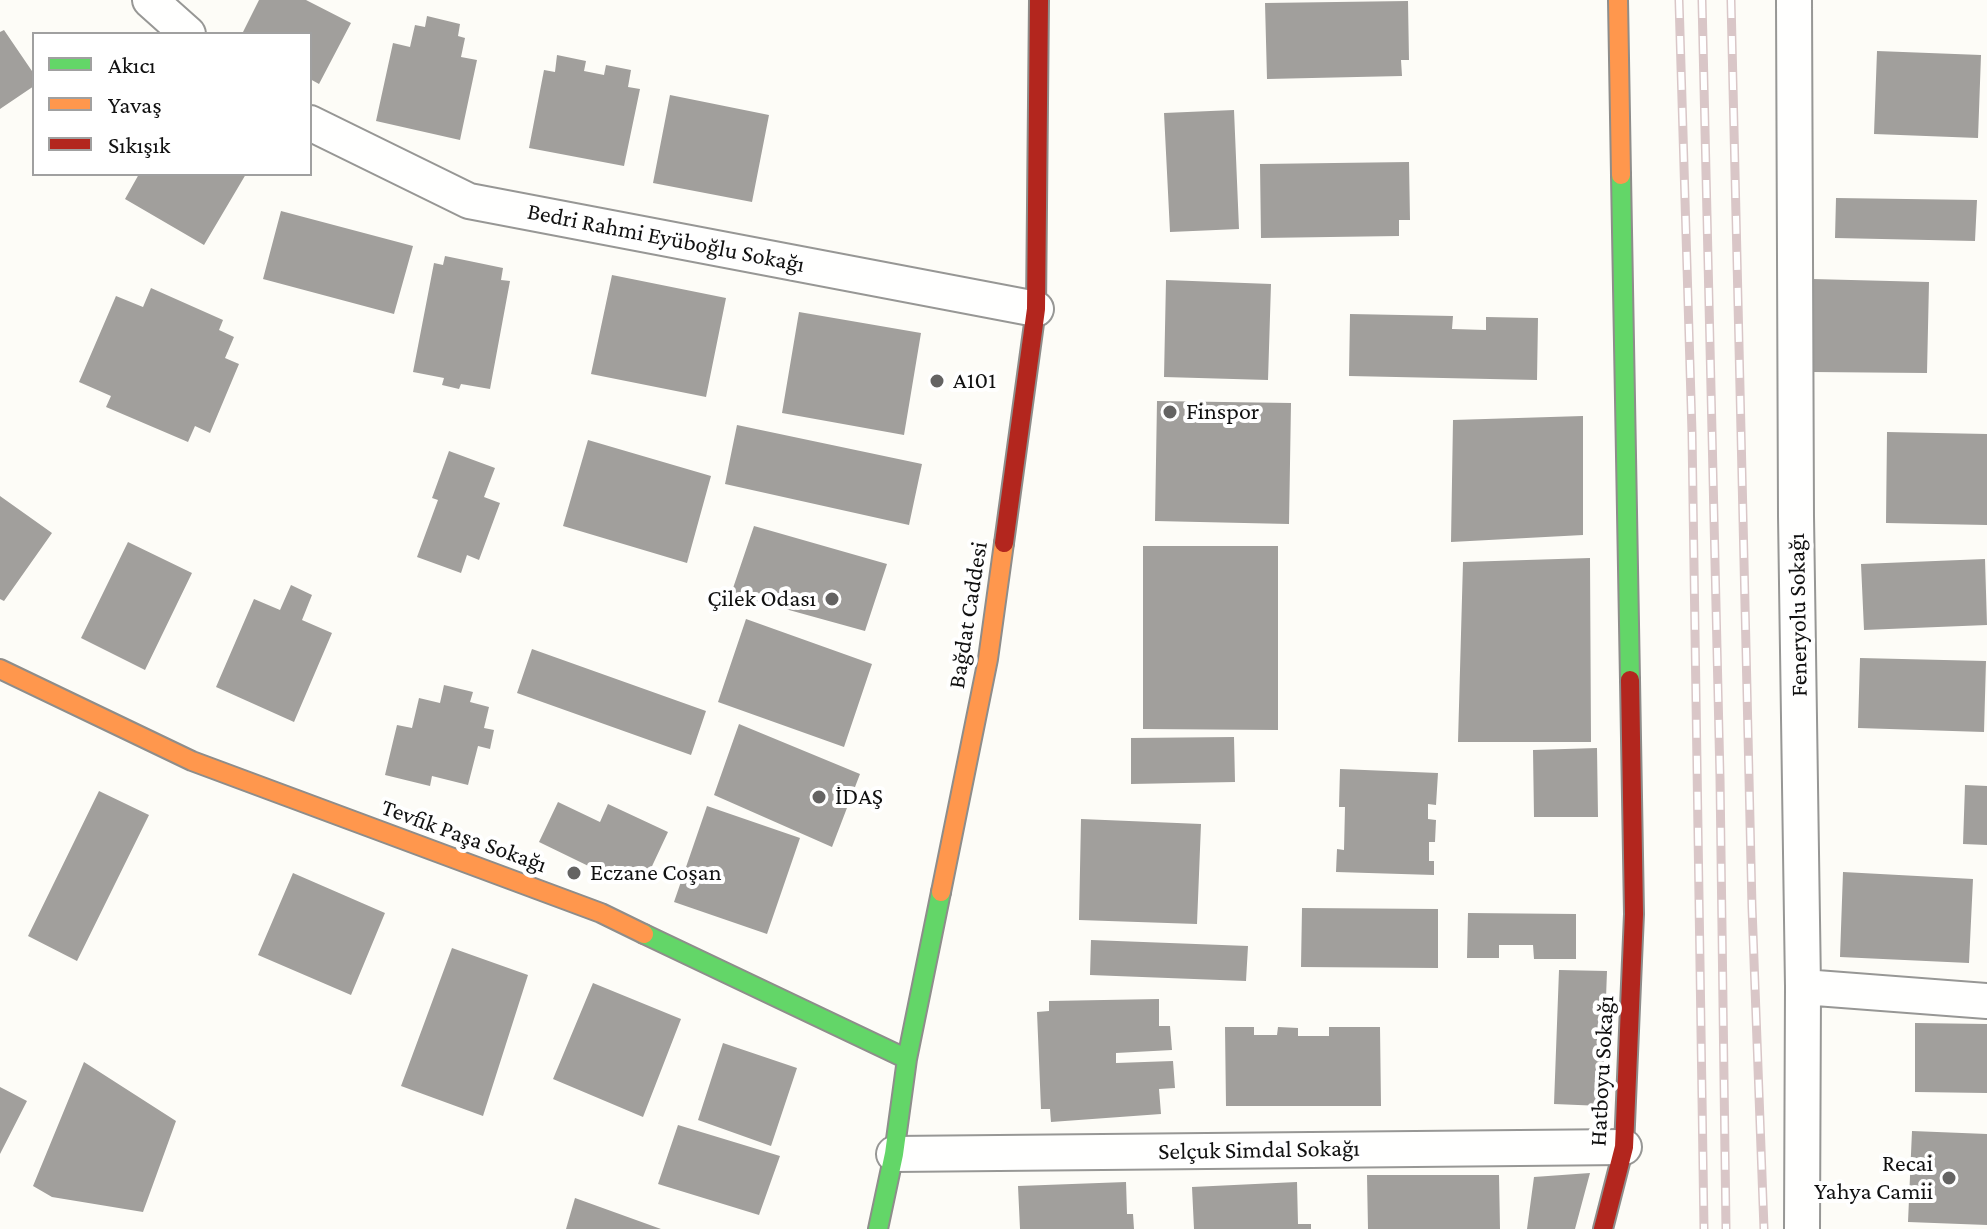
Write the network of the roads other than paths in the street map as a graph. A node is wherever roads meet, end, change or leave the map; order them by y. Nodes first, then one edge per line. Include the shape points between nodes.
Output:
1 (150, 0) edge
2 (1039, 0) edge
3 (1618, 0) edge
4 (1794, 0) edge
5 (186, 32) edge
6 (312, 124) edge
7 (1036, 309) junction
8 (0, 669) edge
9 (1803, 987) junction
10 (1987, 1001) edge
11 (907, 1059) junction
12 (1624, 1147) junction
13 (894, 1154) junction
14 (878, 1229) edge
15 (1603, 1229) edge
16 (1802, 1229) edge

1 - 5 street
2 - 7 street, Bağdat Caddesi
3 - 12 street, Hatboyu Sokağı via 1634,914
4 - 9 street, Feneryolu Sokağı
6 - 7 street, Bedri Rahmi Eyüboğlu Sokağı via 469,201
7 - 11 street, Bağdat Caddesi via 988,659
8 - 11 street, Tevfik Paşa Sokağı via 192,761 601,913
9 - 10 street
9 - 16 street, Feneryolu Sokağı
11 - 13 street, Bağdat Caddesi
12 - 13 street, Selçuk Simdal Sokağı
12 - 15 street, Hatboyu Sokağı
13 - 14 street, Bağdat Caddesi

